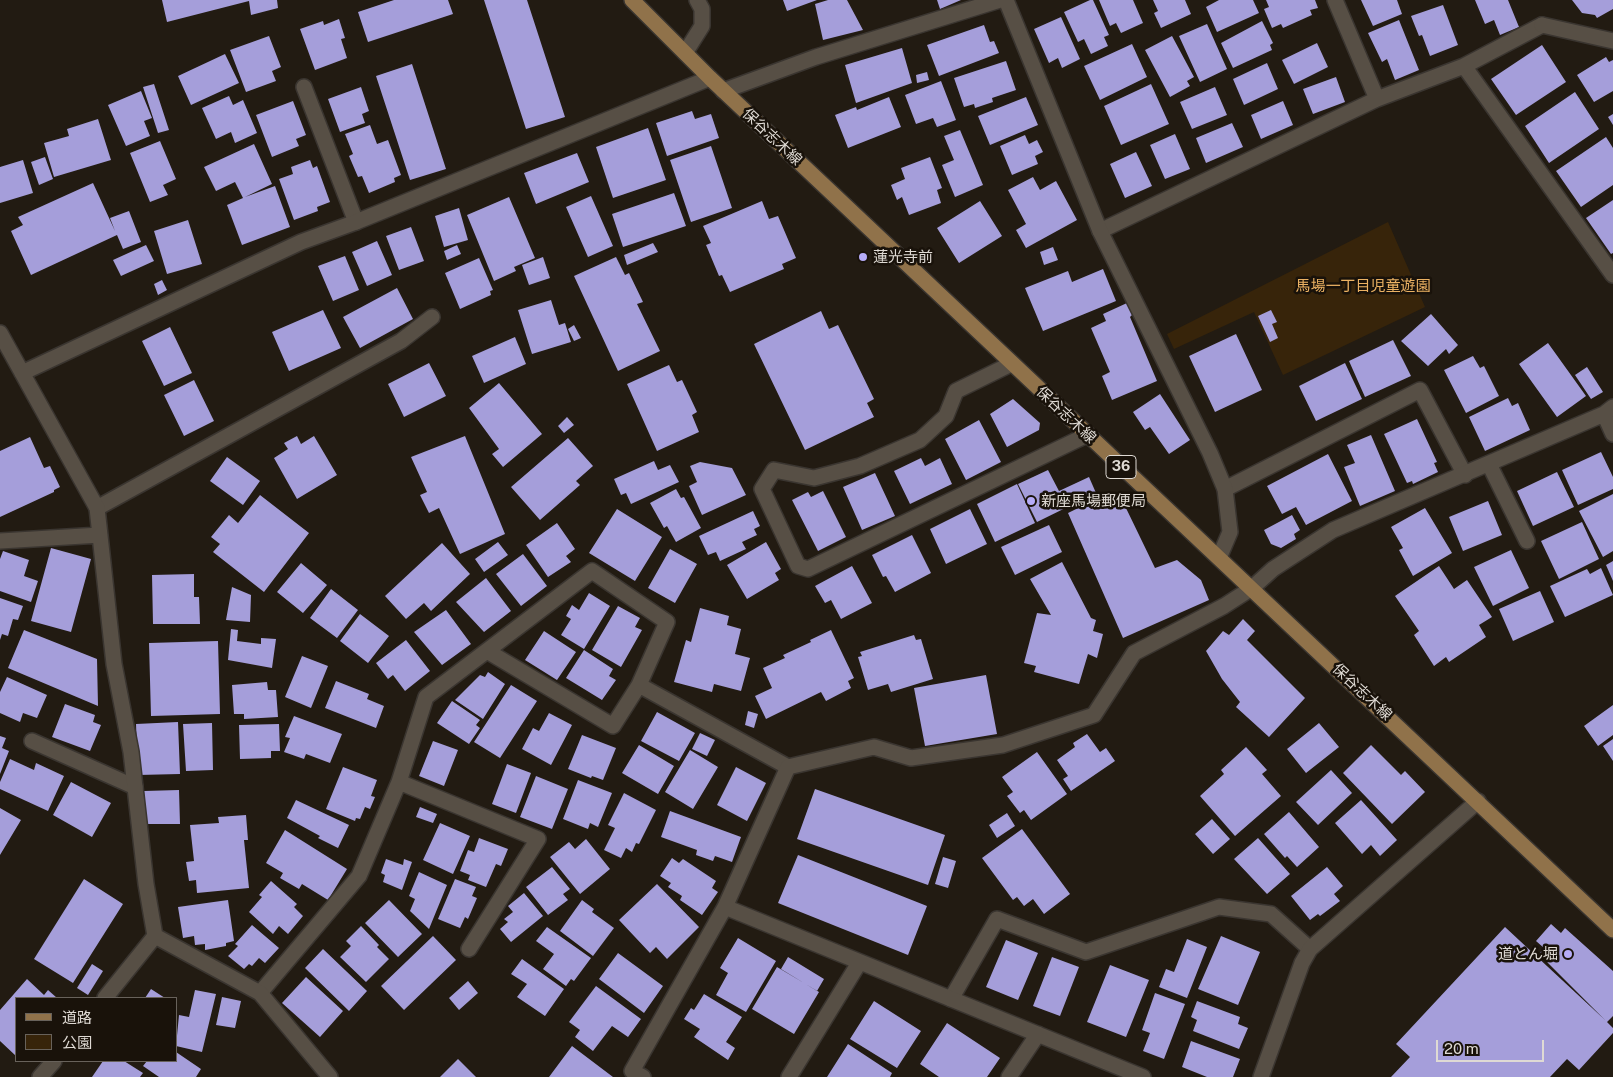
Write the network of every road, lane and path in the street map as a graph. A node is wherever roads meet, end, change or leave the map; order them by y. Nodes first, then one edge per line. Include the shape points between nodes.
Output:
1 (632, 0) edge
2 (698, 0) edge
3 (1000, 0) edge
4 (1006, 0) edge
5 (1335, 0) edge
6 (1613, 41) edge
7 (685, 53) junction
8 (1464, 66) junction
9 (710, 78) junction
10 (304, 87) dead end
11 (723, 91) junction
12 (1377, 99) junction
13 (356, 222) junction
14 (1100, 231) junction
15 (1613, 276) edge
16 (432, 317) dead end
17 (0, 333) edge
18 (1012, 364) junction
19 (22, 373) junction
20 (1608, 411) edge
21 (1087, 434) junction
22 (1613, 434) edge
23 (1490, 464) junction
24 (1465, 475) junction
25 (1225, 489) junction
26 (98, 508) junction
27 (100, 535) junction
28 (0, 541) edge
29 (1527, 541) dead end
30 (1219, 558) junction
31 (1252, 588) junction
32 (487, 652) junction
33 (639, 684) junction
34 (32, 741) dead end
35 (788, 767) junction
36 (399, 782) junction
37 (135, 788) junction
38 (1478, 801) junction
39 (725, 907) junction
40 (1613, 930) edge
41 (155, 936) junction
42 (469, 949) dead end
43 (1310, 949) junction
44 (860, 963) junction
45 (260, 993) junction
46 (106, 997) edge
47 (950, 999) junction
48 (1038, 1034) junction
49 (330, 1077) edge
50 (643, 1077) edge
51 (789, 1077) edge
52 (1009, 1077) edge
53 (1143, 1077) edge
54 (1261, 1077) edge

1 - 7 main road, 保谷志木線 / 36
2 - 7 street via 702,9 702,26
3 - 11 street via 816,57
4 - 14 street
5 - 12 street
6 - 8 street via 1542,25
7 - 9 main road, 保谷志木線 / 36
8 - 12 street
8 - 15 street
9 - 11 main road, 保谷志木線 / 36
9 - 13 street
10 - 13 street
11 - 18 main road, 保谷志木線 / 36
12 - 14 street
13 - 19 street via 301,242
14 - 25 street
16 - 26 street via 401,341
17 - 19 street
18 - 21 main road, 保谷志木線 / 36
18 - 21 street via 956,391 946,416 920,440 860,466 814,478 774,470 762,489 798,566 808,569
19 - 26 street
20 - 22 street
20 - 23 street
21 - 30 main road, 保谷志木線 / 36
23 - 24 street
23 - 29 street
24 - 25 street via 1420,390
24 - 31 street via 1333,530 1273,569
25 - 30 street via 1230,532
26 - 27 street
27 - 28 street
27 - 37 street via 114,664
30 - 31 main road, 保谷志木線 / 36
31 - 35 street via 1134,653 1094,715 1003,745 911,758 874,748
31 - 38 main road, 保谷志木線 / 36
32 - 33 street via 613,726
32 - 33 street via 592,572 667,622
32 - 36 street via 426,698
33 - 35 street
34 - 37 street
35 - 39 street
36 - 42 street via 538,839
36 - 45 street via 360,876
37 - 41 street
38 - 40 main road, 保谷志木線 / 36
38 - 43 street
39 - 44 street
39 - 50 street via 632,1071
41 - 45 street
41 - 46 street
43 - 47 street via 1271,914 1219,907 1086,952 996,919
43 - 54 street
44 - 47 street
44 - 51 street
45 - 49 street
47 - 48 street
48 - 52 street
48 - 53 street

